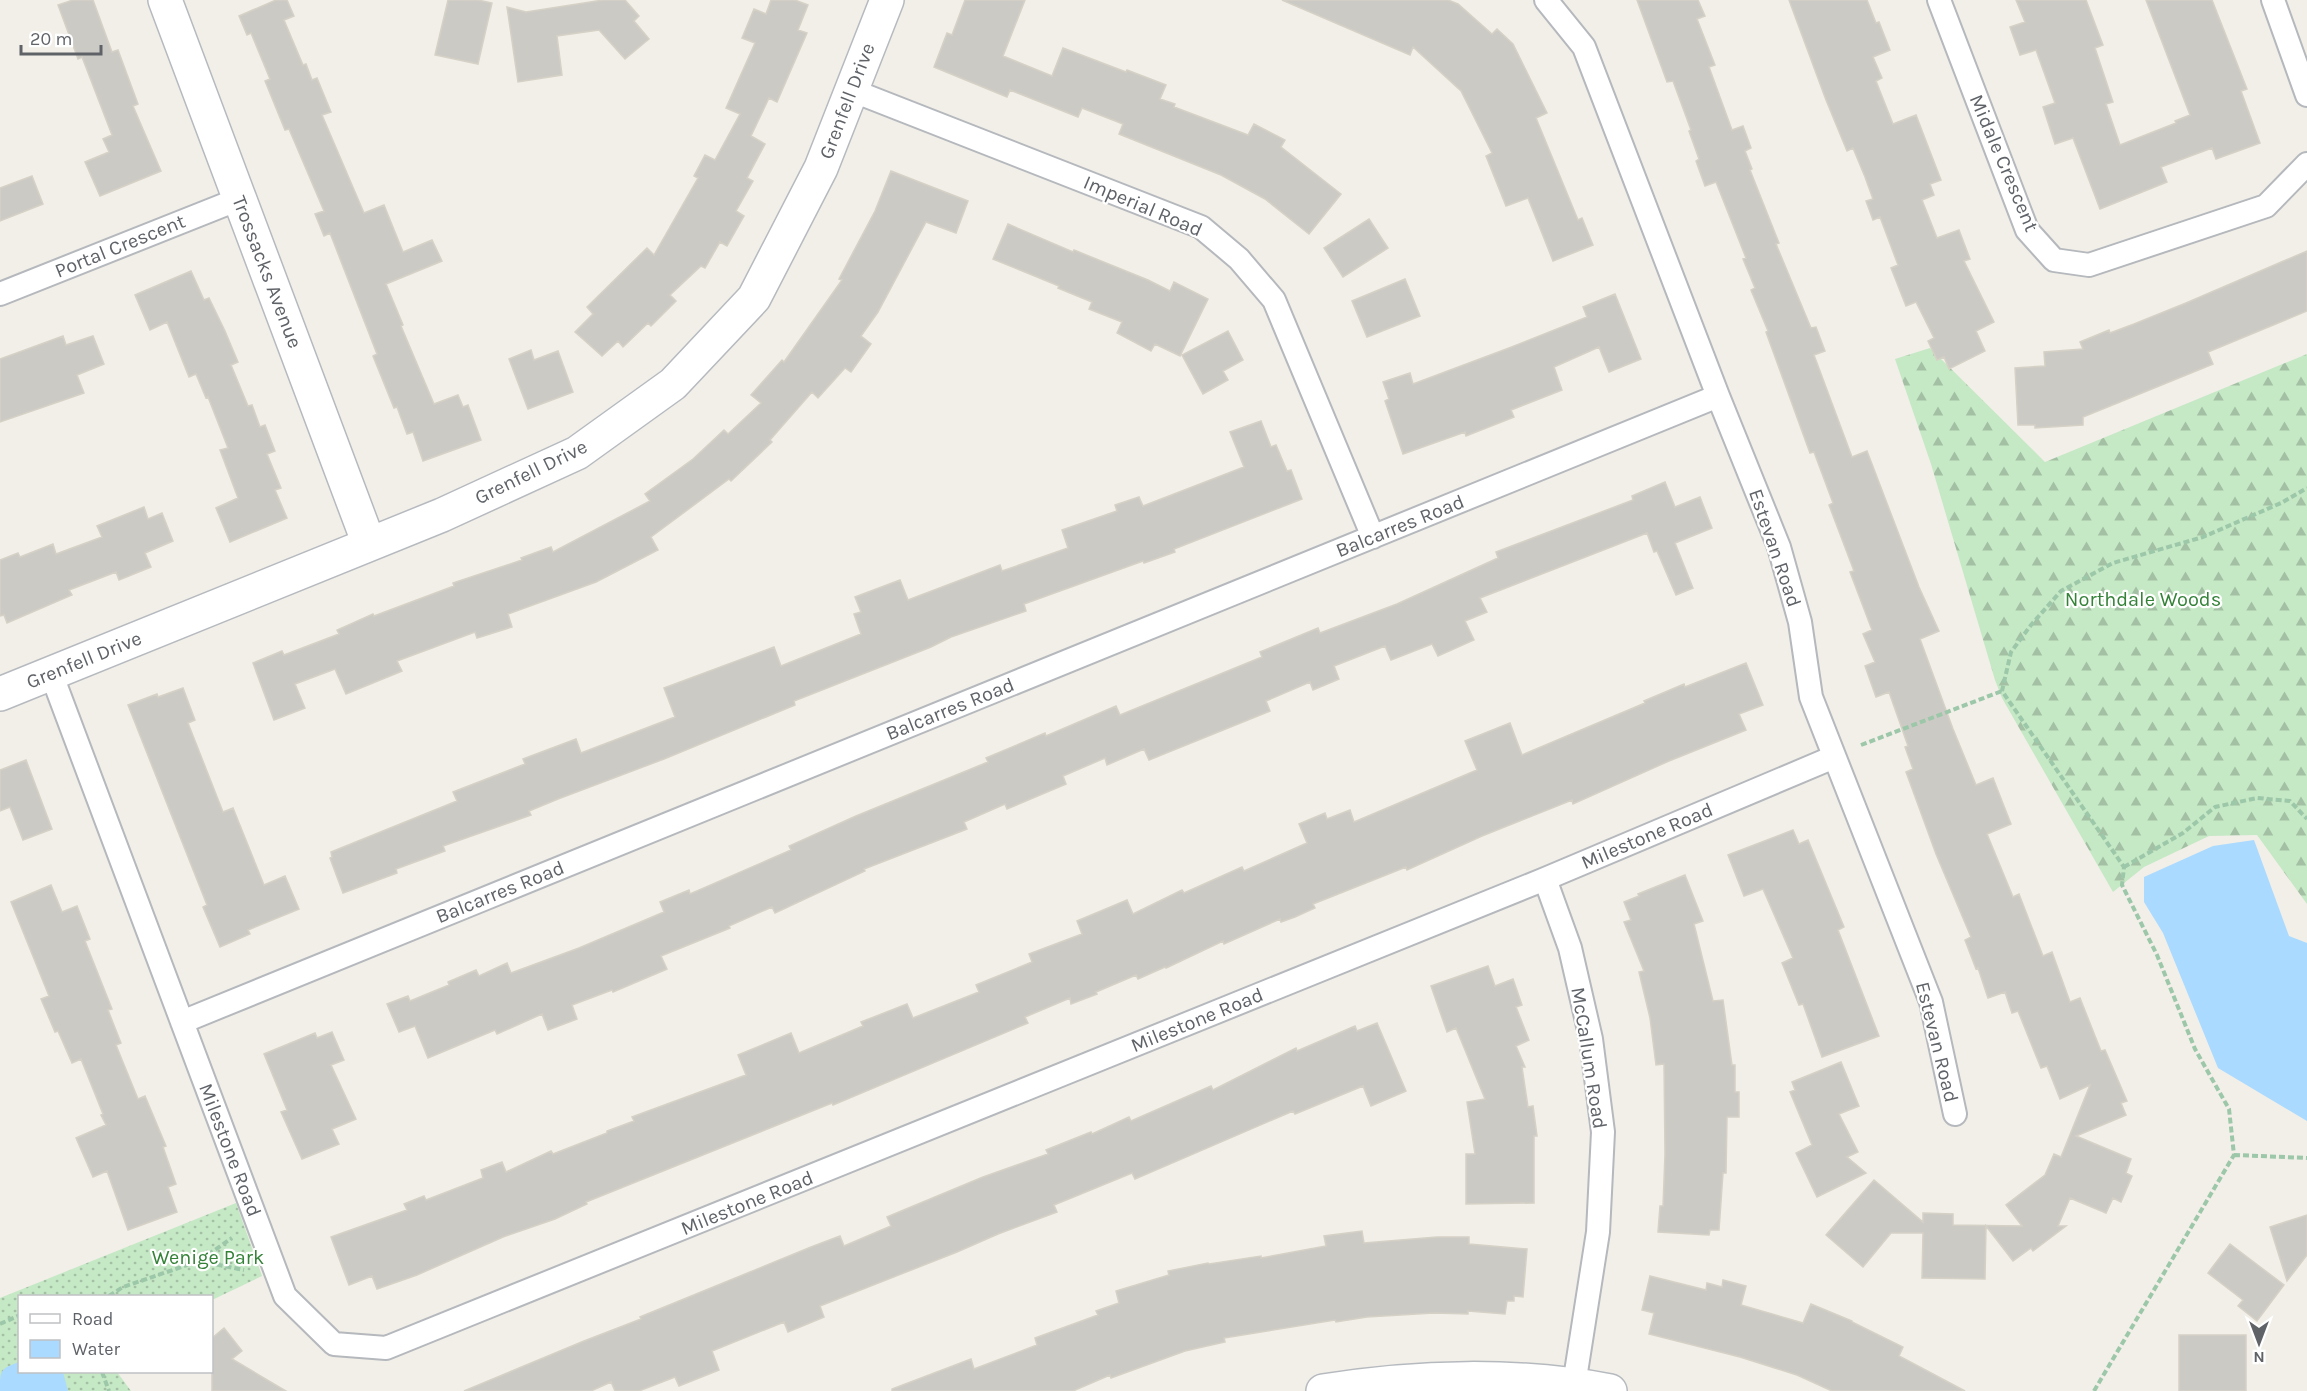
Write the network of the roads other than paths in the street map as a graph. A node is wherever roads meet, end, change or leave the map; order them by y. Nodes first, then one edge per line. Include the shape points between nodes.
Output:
1 (165, 0) edge
2 (887, 0) edge
3 (1546, 0) edge
4 (1939, 0) edge
5 (2273, 0) edge
6 (851, 90) junction
7 (2307, 94) edge
8 (2307, 164) edge
9 (239, 199) junction
10 (0, 294) edge
11 (1718, 396) junction
12 (1373, 537) junction
13 (369, 544) junction
14 (51, 673) junction
15 (0, 694) edge
16 (1834, 757) junction
17 (1545, 879) junction
18 (182, 1022) junction
19 (1955, 1114) dead end
20 (1574, 1385) junction
21 (1323, 1391) edge
22 (1610, 1391) edge

1 - 9 street, Trossacks Avenue
2 - 6 street, Grenfell Drive
3 - 11 street, Estevan Road via 1584,47
4 - 8 street, Midale Crescent via 2027,230 2054,260 2089,265 2266,206
5 - 7 street
6 - 12 street, Imperial Road via 1201,227 1239,259 1274,300
6 - 13 street, Grenfell Drive via 821,168 754,298 673,384 577,453
9 - 10 street, Portal Crescent
9 - 13 street, Trossacks Avenue
11 - 12 street, Balcarres Road
11 - 16 street, Estevan Road via 1779,547 1800,622 1811,697
12 - 18 street, Balcarres Road
13 - 14 street, Grenfell Drive
14 - 15 street, Grenfell Drive
14 - 18 street, Milestone Road
16 - 17 street, Milestone Road
16 - 19 street, Estevan Road via 1931,1002
17 - 18 street, Milestone Road via 386,1348 334,1344 285,1296
17 - 20 street, McCallum Road via 1570,948 1591,1039 1603,1132 1598,1232
20 - 21 street via 1462,1378
20 - 22 street

